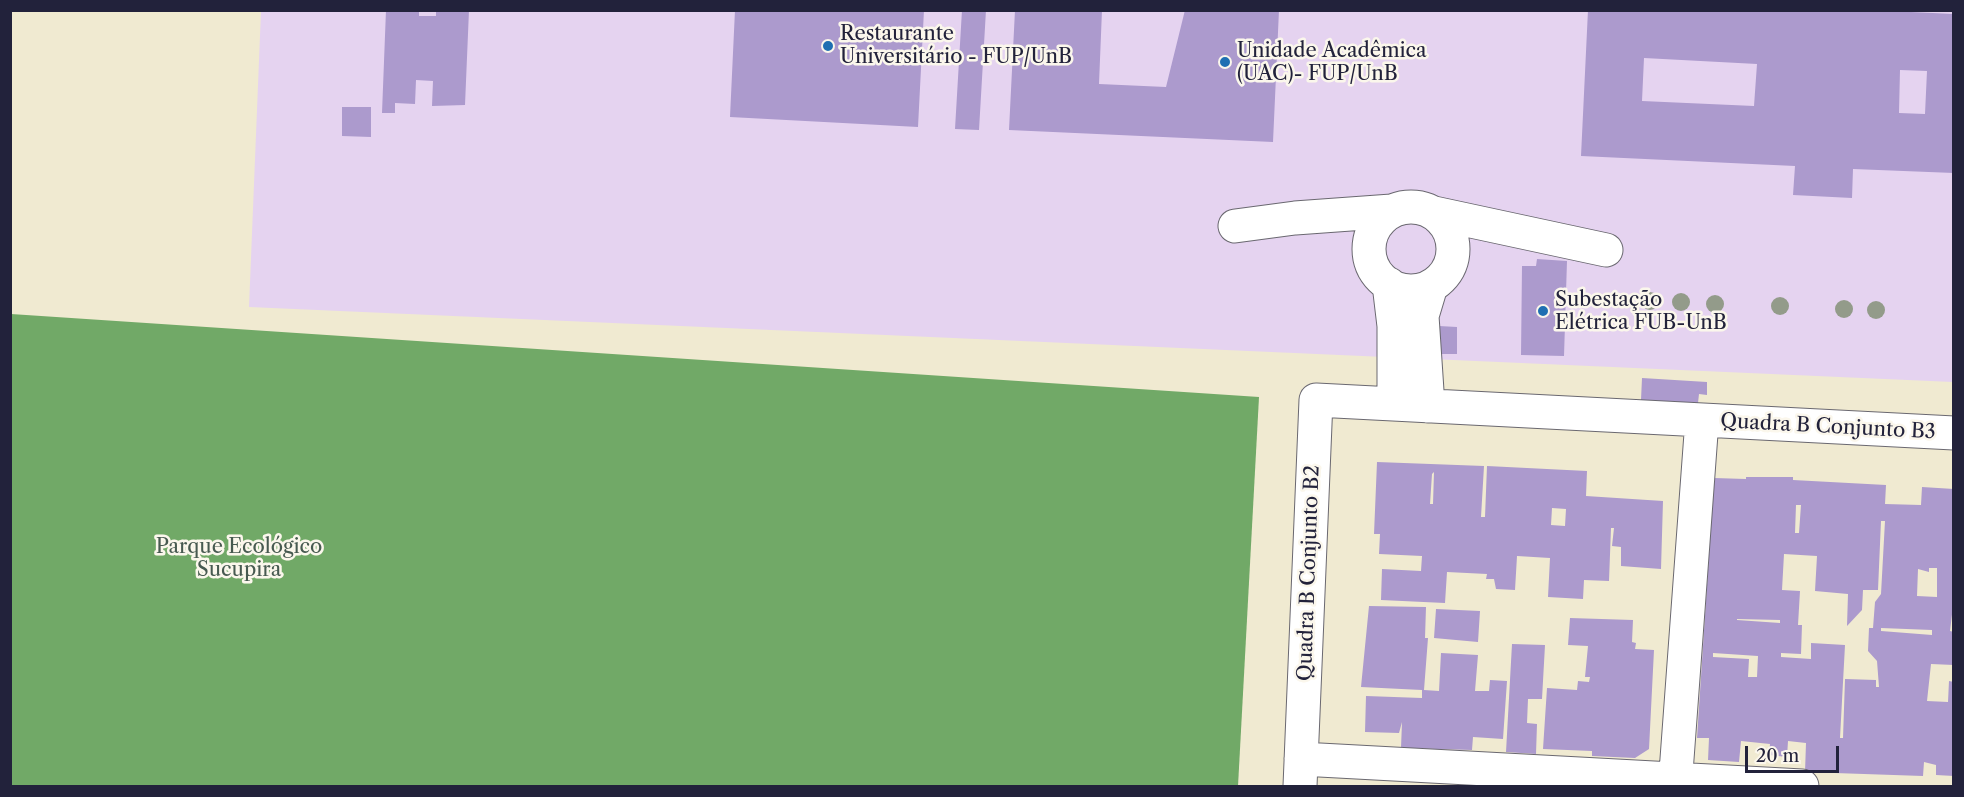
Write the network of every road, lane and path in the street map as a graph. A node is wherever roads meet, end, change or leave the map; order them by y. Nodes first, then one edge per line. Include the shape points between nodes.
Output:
1 (1392, 211) junction
2 (1434, 213) junction
3 (1295, 218) junction
4 (1235, 226) dead end
5 (1518, 230) junction
6 (1369, 247) junction
7 (1454, 250) junction
8 (1606, 250) dead end
9 (1389, 284) junction
10 (1431, 286) junction
11 (1394, 404) junction
12 (1428, 406) junction
13 (1702, 420) junction
14 (1953, 433) edge
15 (1301, 772) edge
16 (1675, 783) edge
17 (1802, 786) edge

1 - 2 street via 1405,207
1 - 3 street
1 - 6 street via 1380,220
2 - 5 street
2 - 7 street via 1445,223
3 - 4 street
3 - 6 street via 1338,231
5 - 7 street
5 - 8 street
6 - 9 street via 1371,262
7 - 10 street via 1451,265
9 - 10 street via 1417,291
9 - 11 street via 1394,326
10 - 12 street via 1422,316
11 - 12 street, Quadra B Conjunto B2
11 - 15 street, Quadra B Conjunto B2 via 1316,400
12 - 13 street, Quadra B Conjunto B2
13 - 14 street, Quadra B Conjunto B3
13 - 16 street
15 - 16 street, Quadra B Conjunto B2
16 - 17 street, Quadra B Conjunto B2

